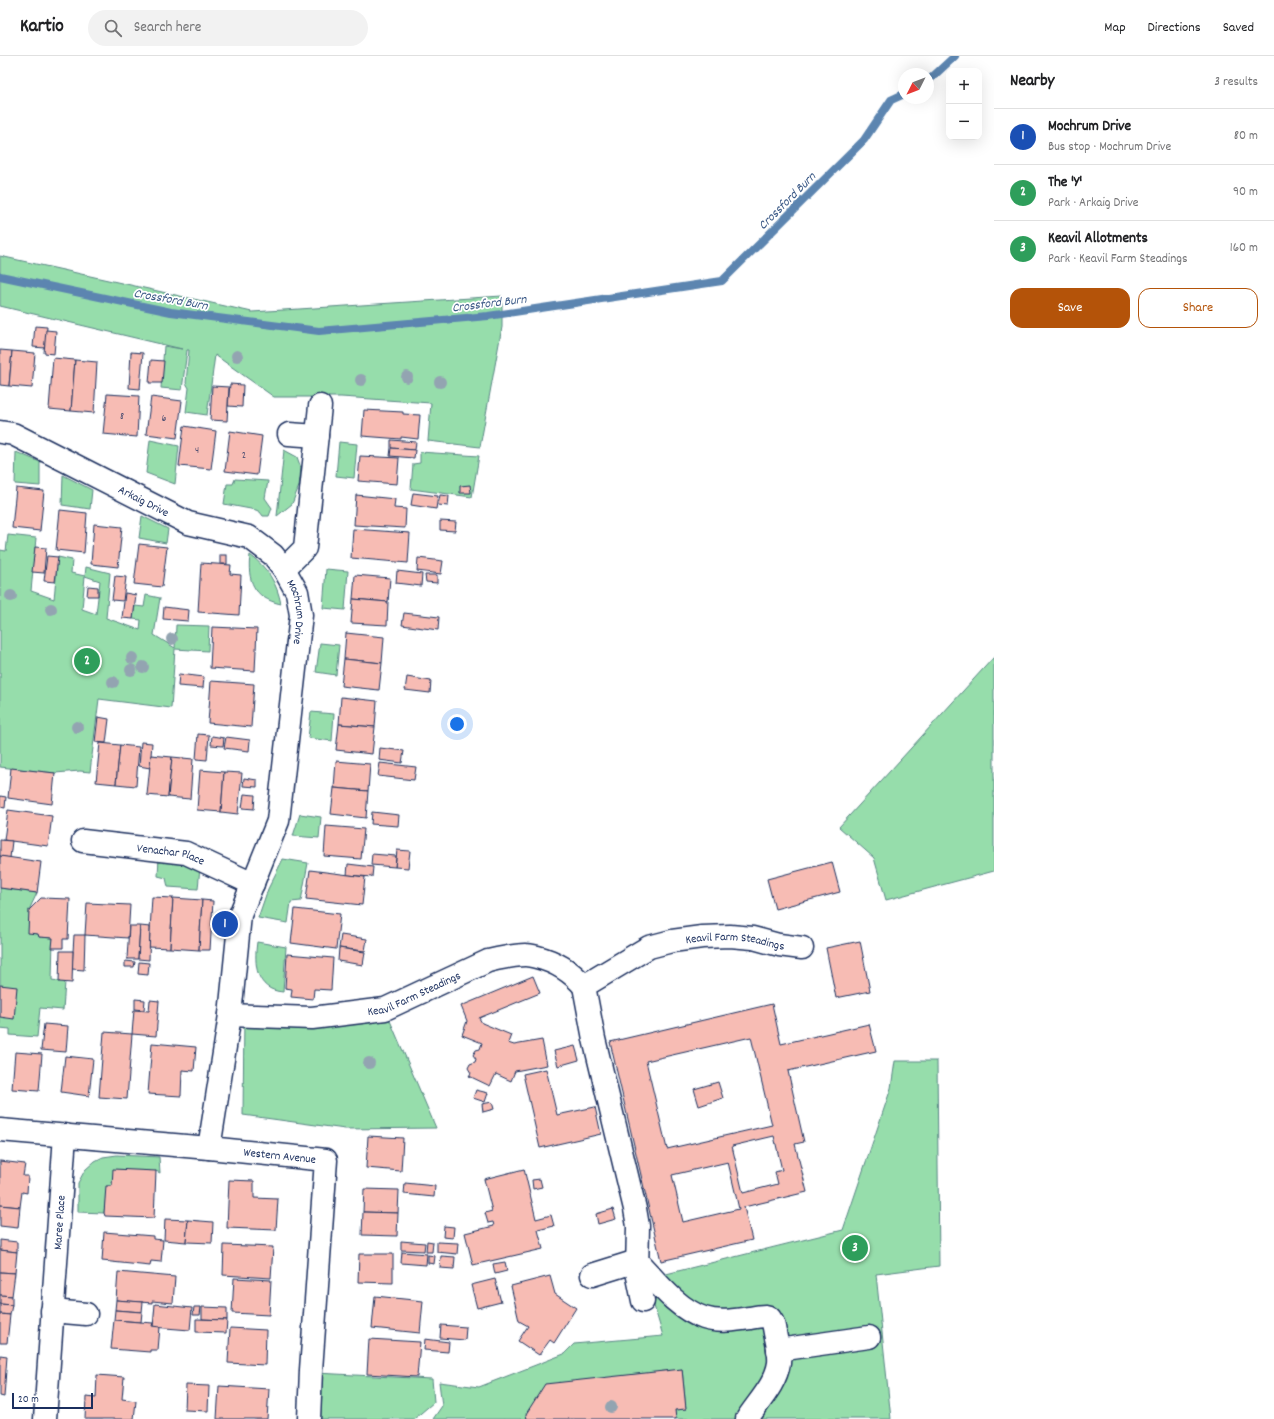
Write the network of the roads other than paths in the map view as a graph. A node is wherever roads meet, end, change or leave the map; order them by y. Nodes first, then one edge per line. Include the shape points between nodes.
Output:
1 (320, 406) dead end
2 (0, 432) edge
3 (290, 434) dead end
4 (317, 436) junction
5 (284, 569) junction
6 (83, 841) dead end
7 (253, 884) junction
8 (802, 948) dead end
9 (584, 986) junction
10 (230, 1015) junction
11 (0, 1130) edge
12 (65, 1135) junction
13 (209, 1148) junction
14 (637, 1261) junction
15 (592, 1275) dead end
16 (643, 1300) dead end
17 (52, 1310) junction
18 (86, 1314) dead end
19 (869, 1337) dead end
20 (778, 1350) junction
21 (45, 1419) edge
22 (309, 1419) edge
23 (747, 1419) edge

1 - 4 street, Mochrum Drive
2 - 5 street, Arkaig Drive via 13,434 188,522 249,537 273,555
3 - 4 street
4 - 5 street, Mochrum Drive via 305,548
5 - 7 street, Mochrum Drive via 297,592 301,615 278,821
6 - 7 street, Venachar Place via 186,853
7 - 10 street, Mochrum Drive via 240,915
8 - 9 street, Keavil Farm Steadings via 730,936 672,941 649,947
9 - 10 street, Keavil Farm Steadings via 562,966 527,954 488,960 385,1009 312,1018
9 - 14 street via 594,1039 635,1209 638,1226
10 - 13 street, Mochrum Drive
11 - 12 street, Western Avenue
12 - 13 street, Western Avenue
12 - 17 street, Maree Place
13 - 22 street, Western Avenue via 326,1160
14 - 15 street
14 - 16 street
14 - 20 street via 674,1299 704,1318 729,1321 768,1317 774,1325
17 - 18 street
17 - 21 street, Maree Place
19 - 20 street
20 - 23 street via 779,1362 774,1378

